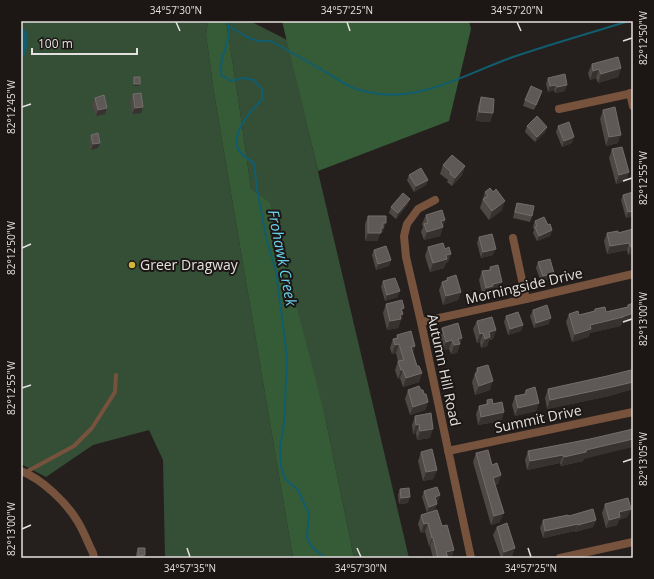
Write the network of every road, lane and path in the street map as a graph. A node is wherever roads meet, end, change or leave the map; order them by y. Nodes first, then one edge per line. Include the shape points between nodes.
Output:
1 (632, 93) edge
2 (633, 106) edge
3 (559, 109) dead end
4 (435, 200) dead end
5 (513, 238) dead end
6 (633, 274) edge
7 (526, 299) junction
8 (421, 322) junction
9 (116, 376) dead end
10 (633, 412) edge
11 (448, 451) junction
12 (23, 472) edge
13 (633, 542) edge
14 (94, 558) edge
15 (471, 558) edge
16 (560, 558) edge

1 - 2 street
1 - 3 street
4 - 8 street, Autumn Hill Road via 418,209 407,224 404,236 406,258
5 - 7 street
6 - 7 street, Morningside Drive
7 - 8 street, Morningside Drive
8 - 11 street, Autumn Hill Road
9 - 12 lane via 115,392 92,428 74,446
10 - 11 street, Summit Drive
11 - 15 street, Autumn Hill Road
12 - 14 street via 44,485 71,512
13 - 16 street

